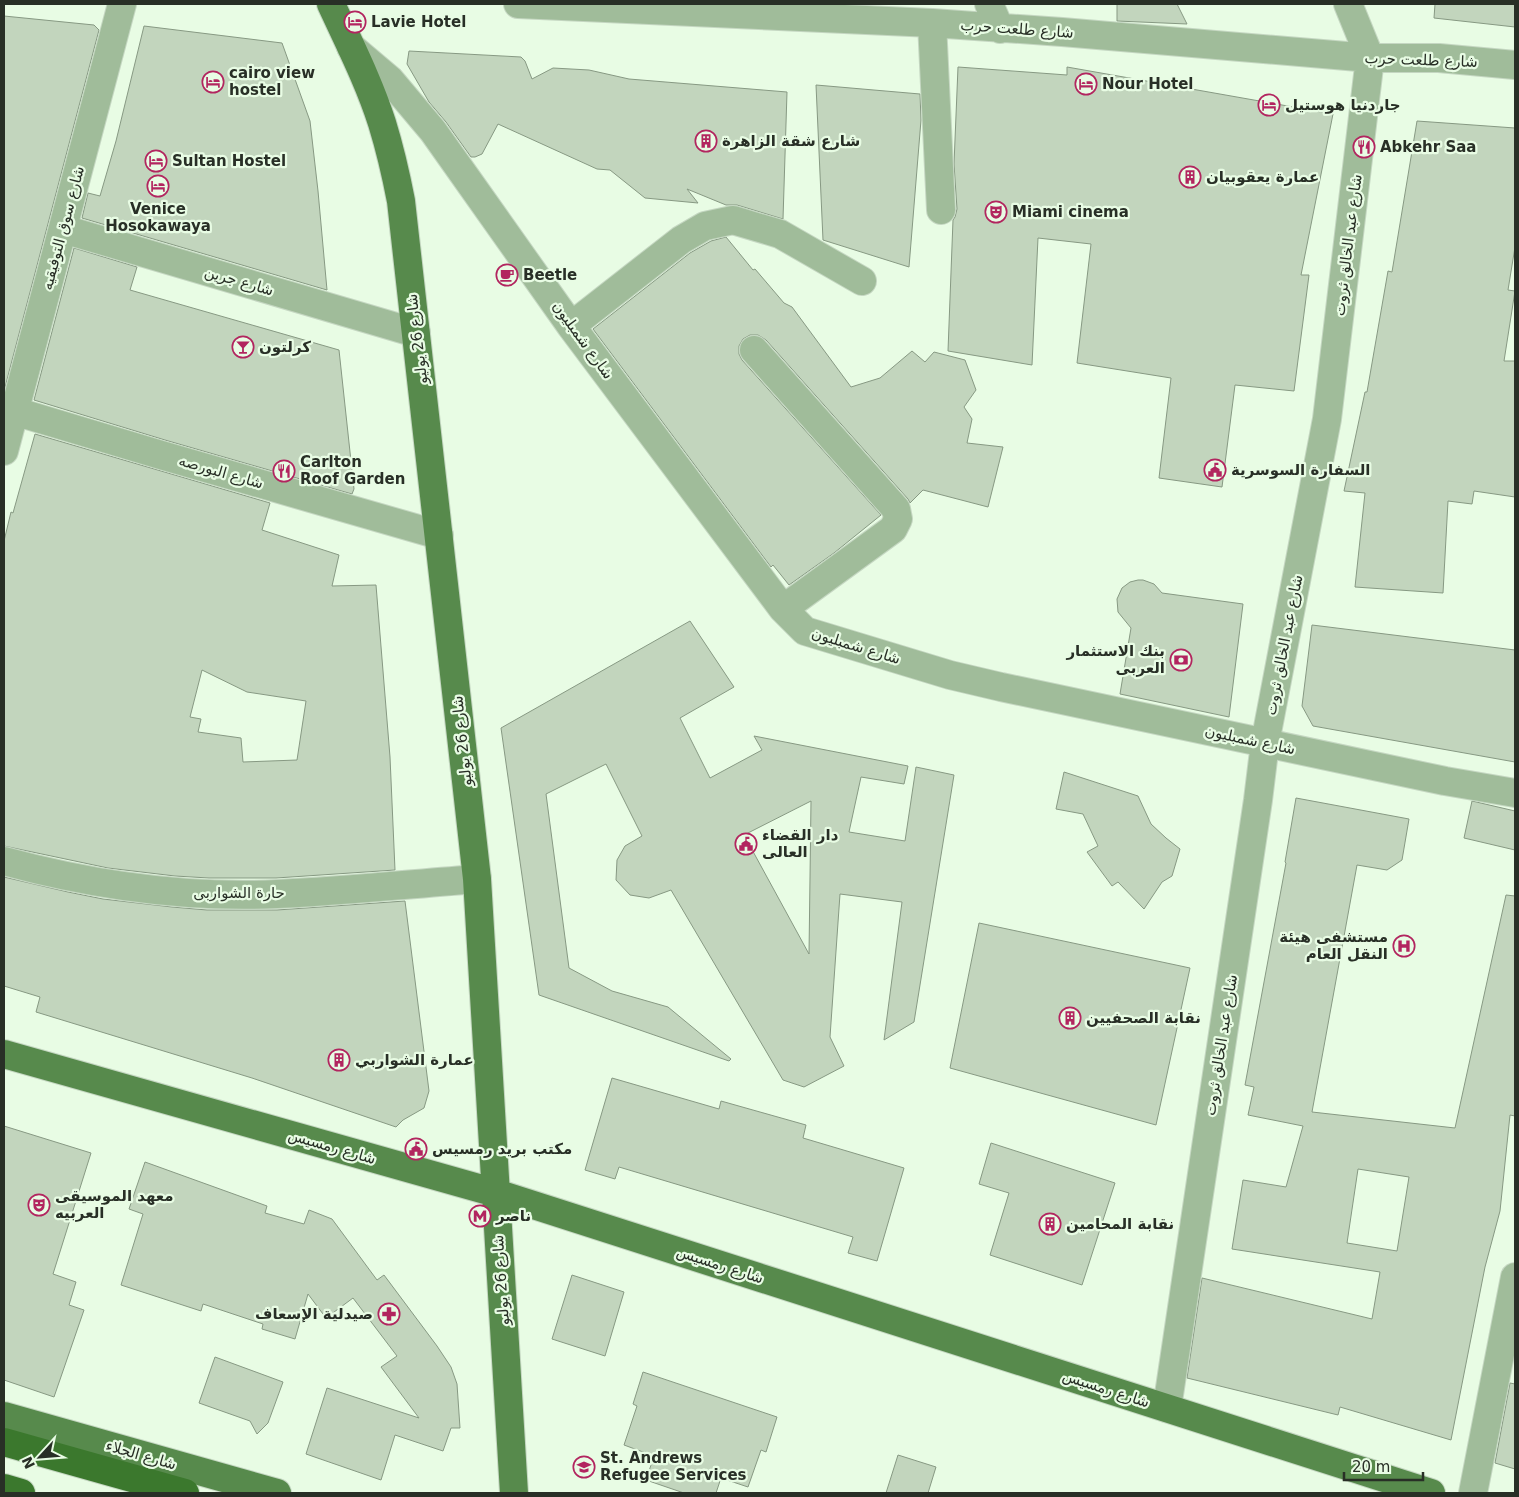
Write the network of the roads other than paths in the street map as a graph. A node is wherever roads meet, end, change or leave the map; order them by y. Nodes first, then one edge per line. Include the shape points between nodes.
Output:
1 (122, 4) edge
2 (331, 4) edge
3 (525, 4) edge
4 (989, 4) edge
5 (1348, 4) edge
6 (932, 23) junction
7 (1000, 29) junction
8 (351, 46) junction
9 (1370, 58) junction
10 (1515, 65) edge
11 (941, 210) dead end
12 (63, 229) junction
13 (862, 281) dead end
14 (571, 326) junction
15 (416, 333) junction
16 (754, 350) dead end
17 (9, 409) edge
18 (4, 451) edge
19 (439, 534) junction
20 (782, 609) junction
21 (1265, 743) junction
22 (1515, 793) edge
23 (4, 861) edge
24 (477, 879) junction
25 (4, 1054) edge
26 (496, 1193) junction
27 (1515, 1277) edge
28 (1166, 1408) junction
29 (4, 1416) edge
30 (4, 1442) edge
31 (4, 1488) edge
32 (21, 1493) edge
33 (185, 1493) edge
34 (277, 1493) edge
35 (514, 1493) edge
36 (1431, 1493) edge
37 (1473, 1493) edge

1 - 12 street, شارع سوق التوفيقيه
2 - 8 main road, شارع 26 يوليو
3 - 6 street, شارع طلعت حرب
4 - 7 street
5 - 9 street, شارع عبد الخالق ثروت
6 - 7 street, شارع طلعت حرب
6 - 11 street
7 - 9 street, شارع طلعت حرب
8 - 14 street, شارع شمبليون via 390,80 423,119
8 - 15 main road, شارع 26 يوليو via 382,122 393,161 401,201
9 - 10 street, شارع طلعت حرب via 1439,58
9 - 21 street, شارع عبد الخالق ثروت via 1327,419
12 - 15 street, شارع جرين
12 - 17 street, شارع سوق التوفيقيه
13 - 14 street via 780,234 733,220 705,226 681,240
14 - 20 street, شارع شمبليون
15 - 19 main road, شارع 26 يوليو
16 - 20 street via 896,509 898,519 893,529
17 - 18 street, شارع سوق التوفيقيه
17 - 19 street, شارع البورصه
19 - 24 main road, شارع 26 يوليو
20 - 21 street, شارع شمبليون via 805,631 950,675
21 - 22 street, شارع شمبليون
21 - 28 street, شارع عبد الخالق ثروت
23 - 24 street, حارة الشواربى via 39,871 117,885 197,893 276,894
24 - 26 main road, شارع 26 يوليو
25 - 26 main road, شارع رمسيس
26 - 28 main road, شارع رمسيس
26 - 35 main road, شارع 26 يوليو
27 - 37 street
28 - 36 main road, شارع رمسيس
29 - 34 main road, شارع الجلاء
30 - 33 highway
31 - 32 highway

